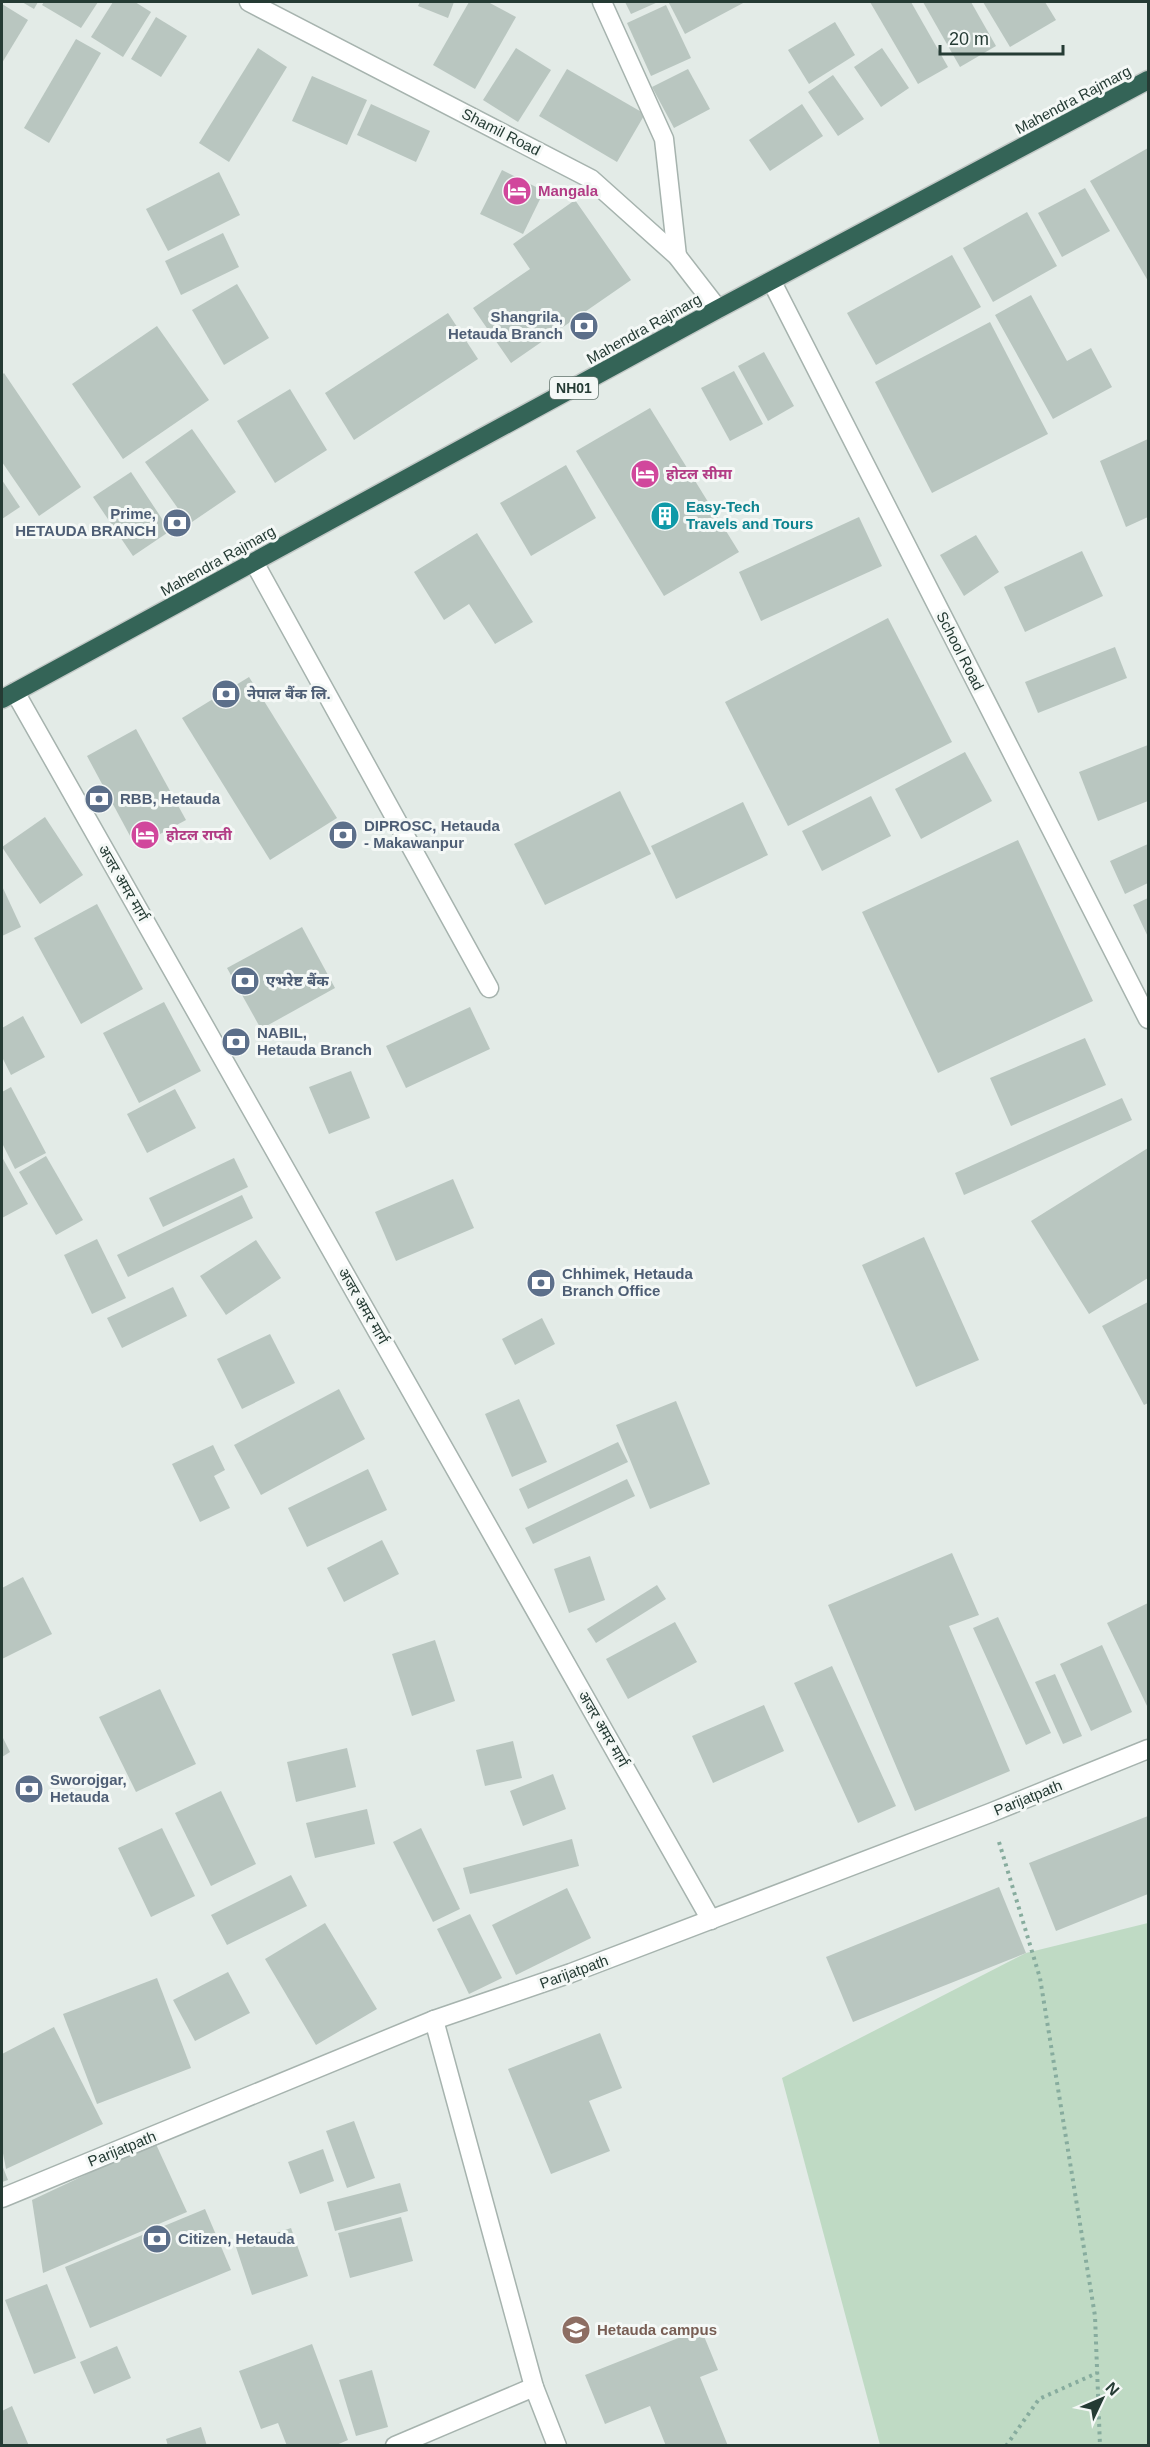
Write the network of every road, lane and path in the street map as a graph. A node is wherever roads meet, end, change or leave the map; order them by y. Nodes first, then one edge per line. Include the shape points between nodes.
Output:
1 (249, 2) edge
2 (602, 2) edge
3 (1149, 80) edge
4 (677, 256) junction
5 (772, 282) junction
6 (718, 309) junction
7 (254, 562) junction
8 (8, 695) edge
9 (489, 988) dead end
10 (1149, 1019) edge
11 (1149, 1749) edge
12 (990, 1813) junction
13 (711, 1920) junction
14 (434, 2020) junction
15 (2, 2198) edge
16 (1097, 2373) junction
17 (534, 2387) junction
18 (395, 2445) edge
19 (557, 2445) edge
20 (1006, 2445) edge
21 (1101, 2445) edge

1 - 4 street, Shamil Road via 591,179
2 - 4 street via 664,139
3 - 5 highway, Mahendra Rajmarg / NH01
4 - 6 street, Shamil Road
5 - 6 highway, Mahendra Rajmarg / NH01
5 - 10 street, School Road
6 - 7 highway, Mahendra Rajmarg / NH01
7 - 8 highway, Mahendra Rajmarg / NH01
7 - 9 street
8 - 13 street, अजर अमर मार्ग
11 - 12 street, Parijatpath
12 - 13 street, Parijatpath
12 - 16 path via 1040,1978 1095,2316
13 - 14 street, Parijatpath via 571,1974
14 - 15 street, Parijatpath
14 - 17 street
16 - 20 path via 1039,2399
16 - 21 path
17 - 18 street
17 - 19 street

